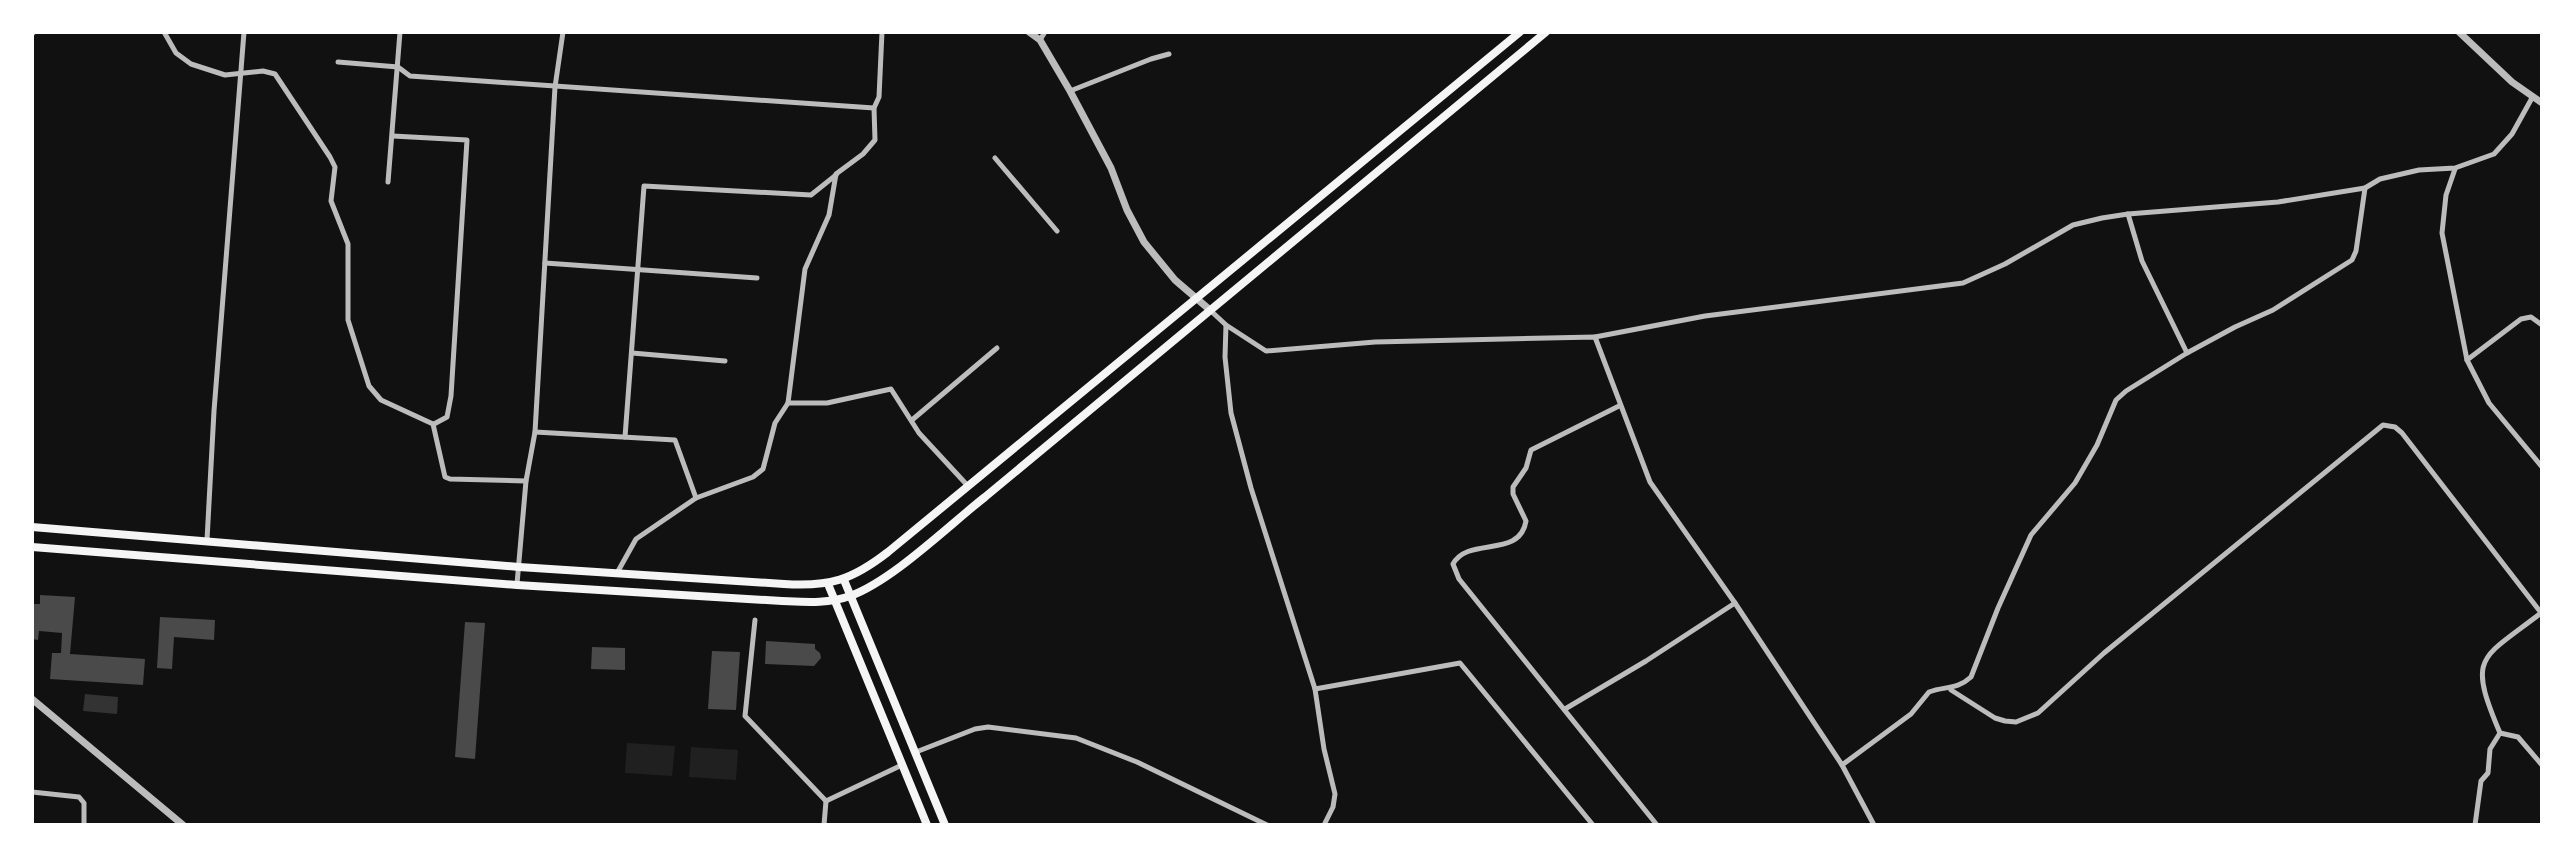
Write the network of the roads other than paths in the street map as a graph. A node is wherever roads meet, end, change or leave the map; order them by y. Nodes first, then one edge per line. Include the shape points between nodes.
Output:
1 (164, 32) edge
2 (244, 32) edge
3 (400, 32) edge
4 (563, 32) edge
5 (882, 32) edge
6 (1029, 32) edge
7 (1520, 32) edge
8 (1546, 32) edge
9 (2459, 32) edge
10 (1043, 36) edge
11 (1169, 54) dead end
12 (338, 62) dead end
13 (398, 67) junction
14 (242, 74) junction
15 (555, 87) junction
16 (1070, 91) junction
17 (2532, 98) junction
18 (2542, 103) edge
19 (874, 108) junction
20 (393, 136) junction
21 (995, 158) dead end
22 (2455, 168) junction
23 (836, 174) junction
24 (388, 182) dead end
25 (2365, 188) junction
26 (2128, 214) junction
27 (1057, 231) dead end
28 (545, 263) junction
29 (639, 270) junction
30 (757, 278) dead end
31 (1197, 298) junction
32 (1210, 310) junction
33 (1226, 325) junction
34 (2542, 325) edge
35 (1595, 337) junction
36 (997, 348) dead end
37 (632, 353) junction
38 (2187, 353) junction
39 (2467, 360) junction
40 (725, 361) dead end
41 (788, 403) junction
42 (1619, 406) junction
43 (912, 420) junction
44 (433, 424) junction
45 (535, 432) junction
46 (625, 437) junction
47 (2542, 467) edge
48 (526, 481) junction
49 (968, 486) junction
50 (696, 498) junction
51 (32, 527) edge
52 (207, 540) junction
53 (32, 547) edge
54 (519, 567) junction
55 (617, 573) junction
56 (844, 580) junction
57 (828, 584) junction
58 (517, 585) junction
59 (850, 596) junction
60 (835, 600) junction
61 (1735, 603) junction
62 (2542, 613) edge
63 (755, 620) dead end
64 (862, 625) junction
65 (848, 633) junction
66 (1315, 689) junction
67 (1951, 690) junction
68 (32, 699) edge
69 (1565, 709) junction
70 (2500, 733) junction
71 (915, 753) junction
72 (902, 765) junction
73 (1842, 765) junction
74 (2542, 765) edge
75 (32, 792) edge
76 (826, 801) junction
77 (84, 825) edge
78 (183, 825) edge
79 (824, 825) edge
80 (927, 825) edge
81 (945, 825) edge
82 (1267, 825) edge
83 (1324, 825) edge
84 (1593, 825) edge
85 (1657, 825) edge
86 (1874, 825) edge
87 (2475, 825) edge

1 - 14 street via 183,59 225,75
2 - 14 street
3 - 13 street
4 - 15 street
5 - 19 street
6 - 10 street
7 - 31 main road
8 - 32 main road
9 - 17 street
10 - 16 street
11 - 16 street
12 - 13 street
13 - 15 street via 410,76
13 - 20 street
14 - 44 street via 275,74 335,167 331,201 348,244 348,320 369,386 381,400
14 - 52 street
15 - 19 street
15 - 28 street
16 - 31 street via 1142,239
17 - 18 street
17 - 22 street via 2494,154
19 - 23 street via 875,140
20 - 24 street
20 - 44 street via 467,140 451,396 447,417
21 - 27 street
22 - 25 street via 2419,170
22 - 39 street via 2442,233
23 - 29 street via 811,195 644,186
23 - 41 street via 829,215 805,269
25 - 26 street via 2278,202
25 - 38 street via 2352,260 2273,310
26 - 35 street via 2073,225 1963,283 1705,316
26 - 38 street via 2142,261
28 - 29 street
28 - 45 street
29 - 30 street
29 - 37 street
31 - 32 street
31 - 49 main road
32 - 33 street
32 - 59 main road via 892,572
33 - 35 street via 1266,351 1280,352 1375,342
33 - 66 street via 1231,413
34 - 39 street via 2531,317 2521,319
35 - 42 street
36 - 43 street
37 - 40 street
37 - 46 street
38 - 67 street via 2116,400 2075,483 2031,535 1971,677
39 - 47 street via 2489,403
41 - 43 street via 827,403 891,389
41 - 50 street via 775,423 759,474
42 - 61 street via 1650,482
42 - 69 street via 1531,450 1513,487 1526,521 1523,533 1512,542 1465,553 1453,564 1459,579
43 - 49 street
44 - 48 street via 445,477
45 - 46 street
45 - 48 street
46 - 50 street via 675,440
48 - 54 street
49 - 56 main road via 885,555
50 - 55 street via 636,539
51 - 52 main road
52 - 54 main road
53 - 58 main road
54 - 55 main road
54 - 58 street
55 - 57 main road
56 - 57 main road
56 - 59 main road
57 - 60 main road
58 - 60 main road
59 - 60 main road
59 - 64 main road
60 - 65 main road
61 - 69 street
61 - 73 street
62 - 67 street via 2402,433 2383,425 2038,713 2005,721
62 - 70 street via 2481,666 2485,696
63 - 76 street via 745,716
64 - 65 main road
64 - 71 main road
65 - 72 main road
66 - 83 street via 1335,794
66 - 84 street via 1460,663
67 - 73 street via 1929,692 1911,714
68 - 78 street
69 - 85 street
70 - 74 street via 2518,737
70 - 87 street via 2481,781
71 - 81 main road
71 - 82 street via 988,727 1076,738
72 - 76 street
72 - 80 main road
73 - 86 street
75 - 77 street via 79,797
76 - 79 street

